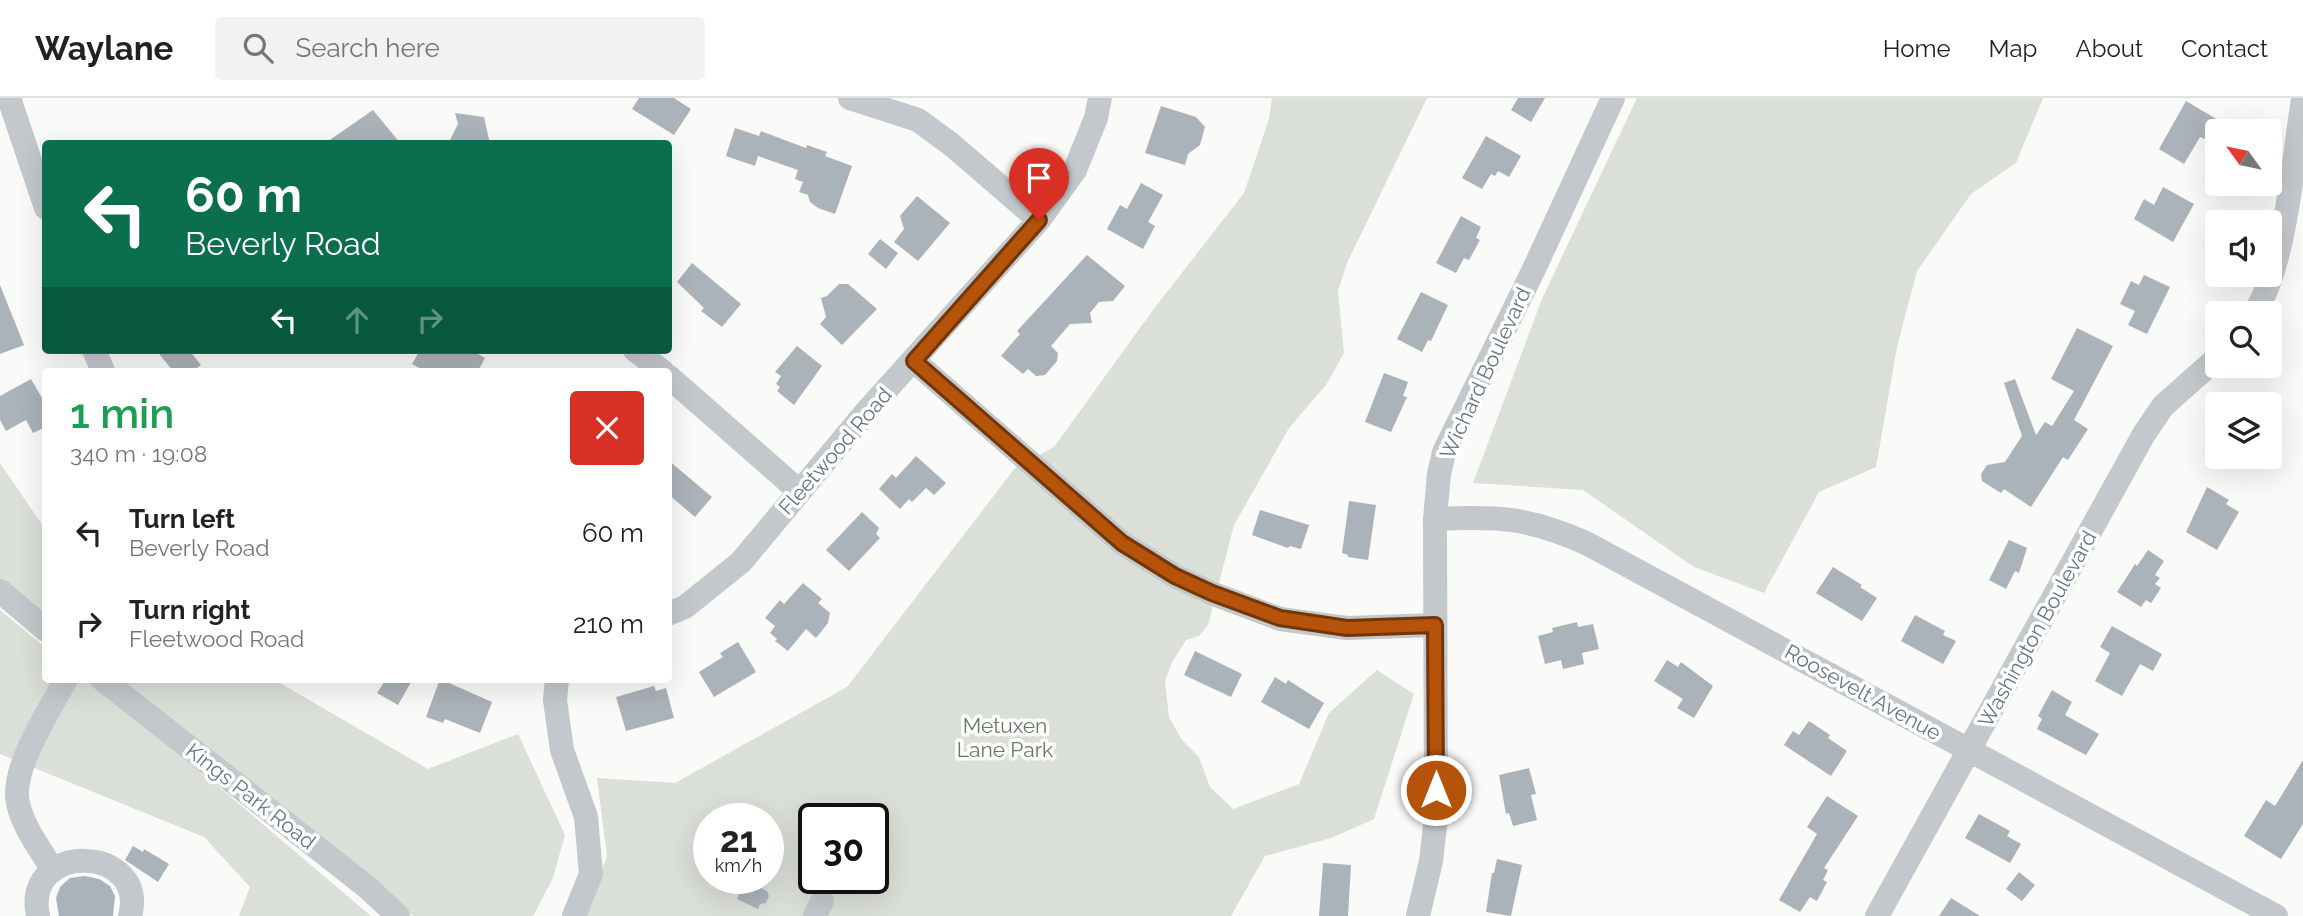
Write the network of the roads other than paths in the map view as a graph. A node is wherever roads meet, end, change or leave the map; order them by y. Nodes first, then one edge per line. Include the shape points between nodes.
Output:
1 (9, 98) edge
2 (850, 98) edge
3 (1100, 98) edge
4 (1613, 98) edge
5 (2303, 99) edge
6 (42, 196) edge
7 (1039, 220) junction
8 (2262, 301) edge
9 (640, 354) edge
10 (914, 361) junction
11 (658, 368) edge
12 (2205, 369) edge
13 (672, 380) edge
14 (799, 491) junction
15 (1435, 519) junction
16 (0, 591) edge
17 (672, 612) edge
18 (1435, 625) junction
19 (42, 627) edge
20 (63, 683) edge
21 (107, 683) edge
22 (557, 683) edge
23 (1970, 750) junction
24 (53, 870) junction
25 (38, 916) edge
26 (130, 916) edge
27 (398, 916) edge
28 (573, 916) edge
29 (1418, 916) edge
30 (1877, 916) edge
31 (2276, 916) edge

1 - 6 street
2 - 7 street via 918,120
3 - 7 street, Fleetwood Road via 1075,170
4 - 15 street, Wichard Boulevard via 1444,452
5 - 8 street via 2277,256
7 - 10 street, Fleetwood Road
9 - 11 street
10 - 14 street, Fleetwood Road
10 - 18 street via 1122,543 1175,576 1292,621 1347,628
12 - 23 street, Washington Boulevard via 2164,406 2144,434
13 - 14 street
14 - 17 street, Fleetwood Road via 741,562
15 - 18 street, Wichard Boulevard
15 - 23 street, Roosevelt Avenue via 1484,517 1549,526 1642,571
16 - 19 street
18 - 29 street, Wichard Boulevard via 1436,817 1432,861
20 - 24 street via 17,784 26,825
21 - 27 street, Kings Park Road
22 - 28 street via 562,750 586,817 591,874
23 - 30 street, Washington Boulevard
23 - 31 street, Roosevelt Avenue
24 - 25 street via 37,897
24 - 26 street via 82,859 113,868 130,894

